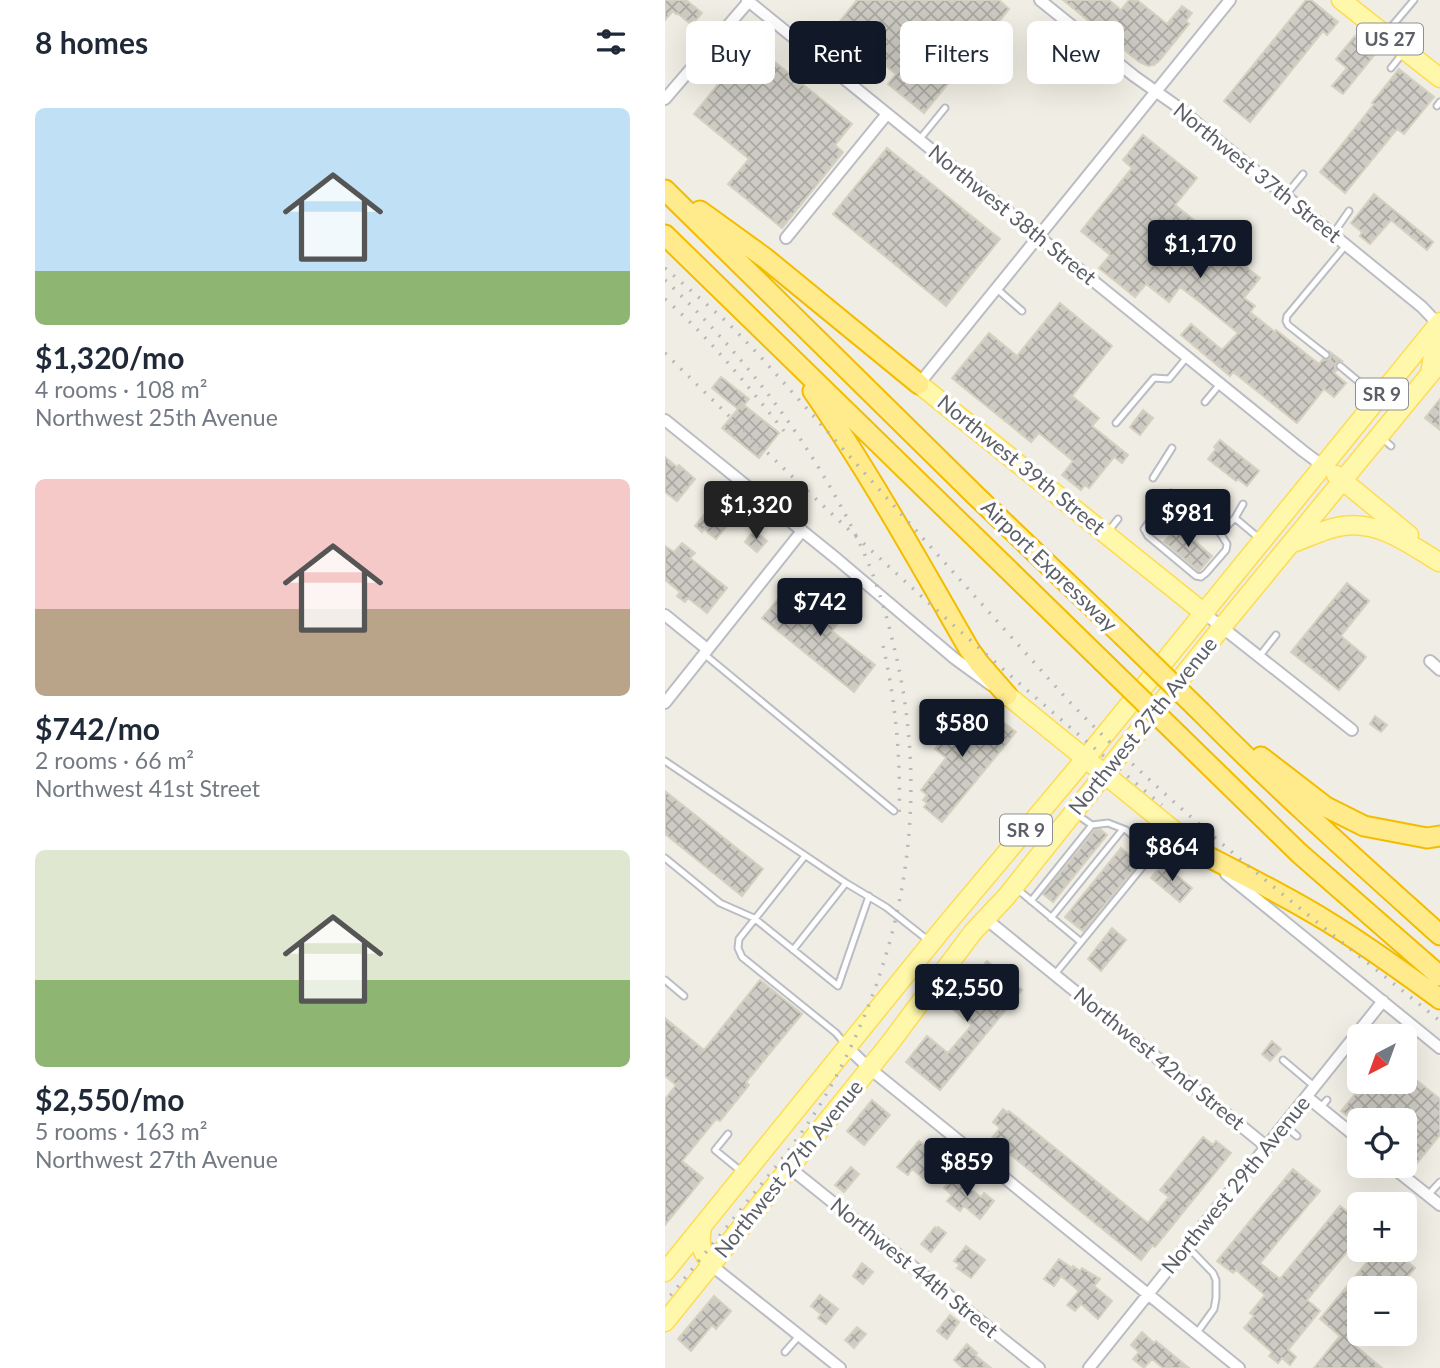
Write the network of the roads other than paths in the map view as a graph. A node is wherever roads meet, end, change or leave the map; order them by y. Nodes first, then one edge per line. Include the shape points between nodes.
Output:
1 (1040, 0) edge
2 (1230, 0) edge
3 (1341, 0) edge
4 (1414, 0) edge
5 (749, 1) edge
6 (1385, 35) junction
7 (1405, 51) junction
8 (1391, 68) dead end
9 (1440, 78) edge
10 (1155, 91) junction
11 (665, 99) edge
12 (945, 108) dead end
13 (887, 114) junction
14 (919, 140) junction
15 (1303, 174) dead end
16 (665, 187) edge
17 (1285, 195) junction
18 (1349, 211) dead end
19 (665, 234) edge
20 (1332, 234) junction
21 (1039, 237) junction
22 (786, 238) dead end
23 (1346, 245) junction
24 (997, 289) junction
25 (1022, 311) dead end
26 (1440, 329) edge
27 (1326, 355) dead end
28 (789, 356) junction
29 (1187, 357) junction
30 (1340, 366) dead end
31 (1435, 368) edge
32 (919, 384) junction
33 (1220, 384) junction
34 (1379, 398) junction
35 (1205, 402) dead end
36 (665, 420) edge
37 (1116, 423) dead end
38 (1172, 448) dead end
39 (1323, 466) junction
40 (1153, 478) dead end
41 (1343, 481) junction
42 (1171, 493) dead end
43 (1243, 504) dead end
44 (1235, 518) junction
45 (1118, 519) dead end
46 (802, 531) junction
47 (1107, 534) junction
48 (1263, 541) junction
49 (1293, 543) junction
50 (1439, 563) edge
51 (1204, 613) junction
52 (665, 615) edge
53 (1222, 627) junction
54 (1276, 635) dead end
55 (706, 652) junction
56 (1259, 657) junction
57 (1430, 661) dead end
58 (1440, 670) edge
59 (1007, 695) junction
60 (665, 703) edge
61 (1201, 712) junction
62 (1352, 730) dead end
63 (1085, 759) junction
64 (665, 761) edge
65 (1104, 774) junction
66 (894, 811) dead end
67 (1073, 812) junction
68 (1092, 825) junction
69 (1123, 829) junction
70 (1173, 830) junction
71 (1440, 836) edge
72 (1152, 853) junction
73 (1203, 854) junction
74 (805, 856) junction
75 (665, 858) edge
76 (997, 865) junction
77 (846, 883) junction
78 (1014, 887) junction
79 (869, 896) junction
80 (1031, 901) junction
81 (754, 918) junction
82 (1051, 918) junction
83 (986, 919) junction
84 (946, 926) junction
85 (1440, 935) edge
86 (1081, 942) junction
87 (931, 943) junction
88 (793, 950) junction
89 (1054, 975) junction
90 (1440, 976) edge
91 (665, 980) edge
92 (684, 996) dead end
93 (1440, 999) edge
94 (1383, 1001) junction
95 (848, 1048) junction
96 (1440, 1048) edge
97 (1283, 1060) dead end
98 (869, 1068) junction
99 (1315, 1087) junction
100 (1307, 1097) junction
101 (1284, 1125) junction
102 (1347, 1127) edge
103 (728, 1134) dead end
104 (1297, 1136) dead end
105 (1267, 1147) junction
106 (790, 1168) junction
107 (744, 1174) junction
108 (1406, 1178) edge
109 (1440, 1182) edge
110 (1428, 1195) junction
111 (1440, 1205) edge
112 (702, 1227) junction
113 (1187, 1246) junction
114 (711, 1265) junction
115 (665, 1272) edge
116 (1147, 1295) junction
117 (665, 1322) edge
118 (1196, 1334) junction
119 (799, 1335) junction
120 (785, 1352) dead end
121 (840, 1368) edge
122 (1039, 1368) edge
123 (1089, 1368) edge
124 (1239, 1368) edge

1 - 10 street, Northwest 37th Street
2 - 10 street
3 - 6 main road, US 27
4 - 6 lane
5 - 11 street
5 - 13 street, Northwest 38th Street
6 - 7 main road, US 27
7 - 8 lane
7 - 9 main road, US 27
10 - 17 street, Northwest 37th Street
10 - 21 street
12 - 14 lane
13 - 14 street, Northwest 38th Street
13 - 22 street
14 - 21 street, Northwest 38th Street
15 - 17 lane
16 - 32 highway via 765,258
16 - 61 highway, Airport Expressway, bridge
17 - 20 street, Northwest 37th Street
18 - 20 lane
19 - 28 highway, Airport Expressway
20 - 23 street, Northwest 37th Street
21 - 24 street
21 - 29 street, Northwest 38th Street
23 - 26 street, Northwest 37th Street via 1422,307
23 - 27 lane via 1286,321
24 - 25 lane
24 - 32 street
26 - 31 main road
26 - 34 main road, Northwest 27th Avenue / SR 9
28 - 59 highway via 865,470 969,649
28 - 90 highway, Airport Expressway, bridge via 1299,853
29 - 33 street, Northwest 38th Street
29 - 37 lane via 1169,379 1154,378
30 - 34 lane
31 - 41 main road, Northwest 27th Avenue / SR 9 via 1385,441
32 - 47 main road, Northwest 39th Street
33 - 35 lane
33 - 39 street, Northwest 38th Street
34 - 39 main road, Northwest 27th Avenue / SR 9
36 - 46 street
38 - 40 lane
39 - 41 main road, Northwest 38th Street
39 - 48 main road, Northwest 27th Avenue / SR 9
41 - 49 main road, Northwest 27th Avenue / SR 9
41 - 50 main road, Northwest 38th Street
42 - 44 lane via 1144,529 1196,576 1206,573 1226,550 1220,533
43 - 44 lane
44 - 48 lane
45 - 47 lane
46 - 55 street
46 - 59 street via 954,658
47 - 51 main road, Northwest 39th Street
48 - 51 main road, Northwest 27th Avenue / SR 9
49 - 50 main road via 1341,526 1367,526 1396,536
49 - 53 main road, Northwest 27th Avenue / SR 9
51 - 53 street, Northwest 39th Street
51 - 63 main road, Northwest 27th Avenue / SR 9
52 - 55 street
53 - 56 street, Northwest 39th Street
53 - 65 main road, Northwest 27th Avenue / SR 9
54 - 56 lane
55 - 60 street
55 - 66 lane
56 - 62 street, Northwest 39th Street
57 - 58 street
59 - 63 main road
61 - 71 highway via 1327,807 1364,826 1427,838
61 - 85 highway, Airport Expressway via 1318,826
63 - 65 main road
63 - 76 main road, Northwest 27th Avenue / SR 9
64 - 74 lane
65 - 67 main road, Northwest 27th Avenue / SR 9
65 - 70 main road
67 - 68 lane
67 - 78 main road, Northwest 27th Avenue / SR 9
68 - 69 lane via 1108,823
68 - 80 lane
69 - 72 lane
69 - 82 lane
70 - 72 lane
70 - 73 main road
72 - 86 lane
73 - 93 highway via 1326,920
73 - 94 street
74 - 77 lane
74 - 81 lane
75 - 81 lane via 720,903
76 - 83 main road via 986,901
76 - 84 main road, Northwest 27th Avenue / SR 9
77 - 79 lane
77 - 88 lane
78 - 80 lane
78 - 83 main road, Northwest 27th Avenue / SR 9
79 - 87 lane
79 - 88 lane via 838,986
80 - 82 lane
81 - 88 lane
81 - 95 lane via 740,939 743,957
82 - 86 lane
83 - 84 main road
83 - 89 street, Northwest 42nd Street
83 - 98 main road, Northwest 27th Avenue / SR 9
84 - 87 main road, Northwest 27th Avenue / SR 9
86 - 89 lane
87 - 95 main road, Northwest 27th Avenue / SR 9
89 - 105 street, Northwest 42nd Street
91 - 92 lane
94 - 96 street
94 - 99 street, Northwest 29th Avenue
95 - 98 street
95 - 107 main road, Northwest 27th Avenue / SR 9
97 - 99 lane
98 - 106 main road, Northwest 27th Avenue / SR 9
98 - 116 street
99 - 100 street, Northwest 29th Avenue
100 - 101 street, Northwest 29th Avenue
100 - 102 street via 1324,1104
101 - 104 lane
101 - 105 street, Northwest 29th Avenue
103 - 107 lane via 715,1150
105 - 113 street, Northwest 29th Avenue
106 - 114 main road, Northwest 27th Avenue / SR 9
106 - 122 street, Northwest 44th Street
107 - 112 main road, Northwest 27th Avenue / SR 9
108 - 110 street
109 - 110 lane
110 - 111 street
112 - 114 main road via 699,1242
112 - 115 main road, Northwest 27th Avenue / SR 9
113 - 116 street, Northwest 29th Avenue
113 - 118 lane via 1216,1280 1214,1310
114 - 117 main road, Northwest 27th Avenue / SR 9
114 - 119 street
116 - 118 street
116 - 123 street, Northwest 29th Avenue
118 - 124 street
119 - 120 lane
119 - 121 street

